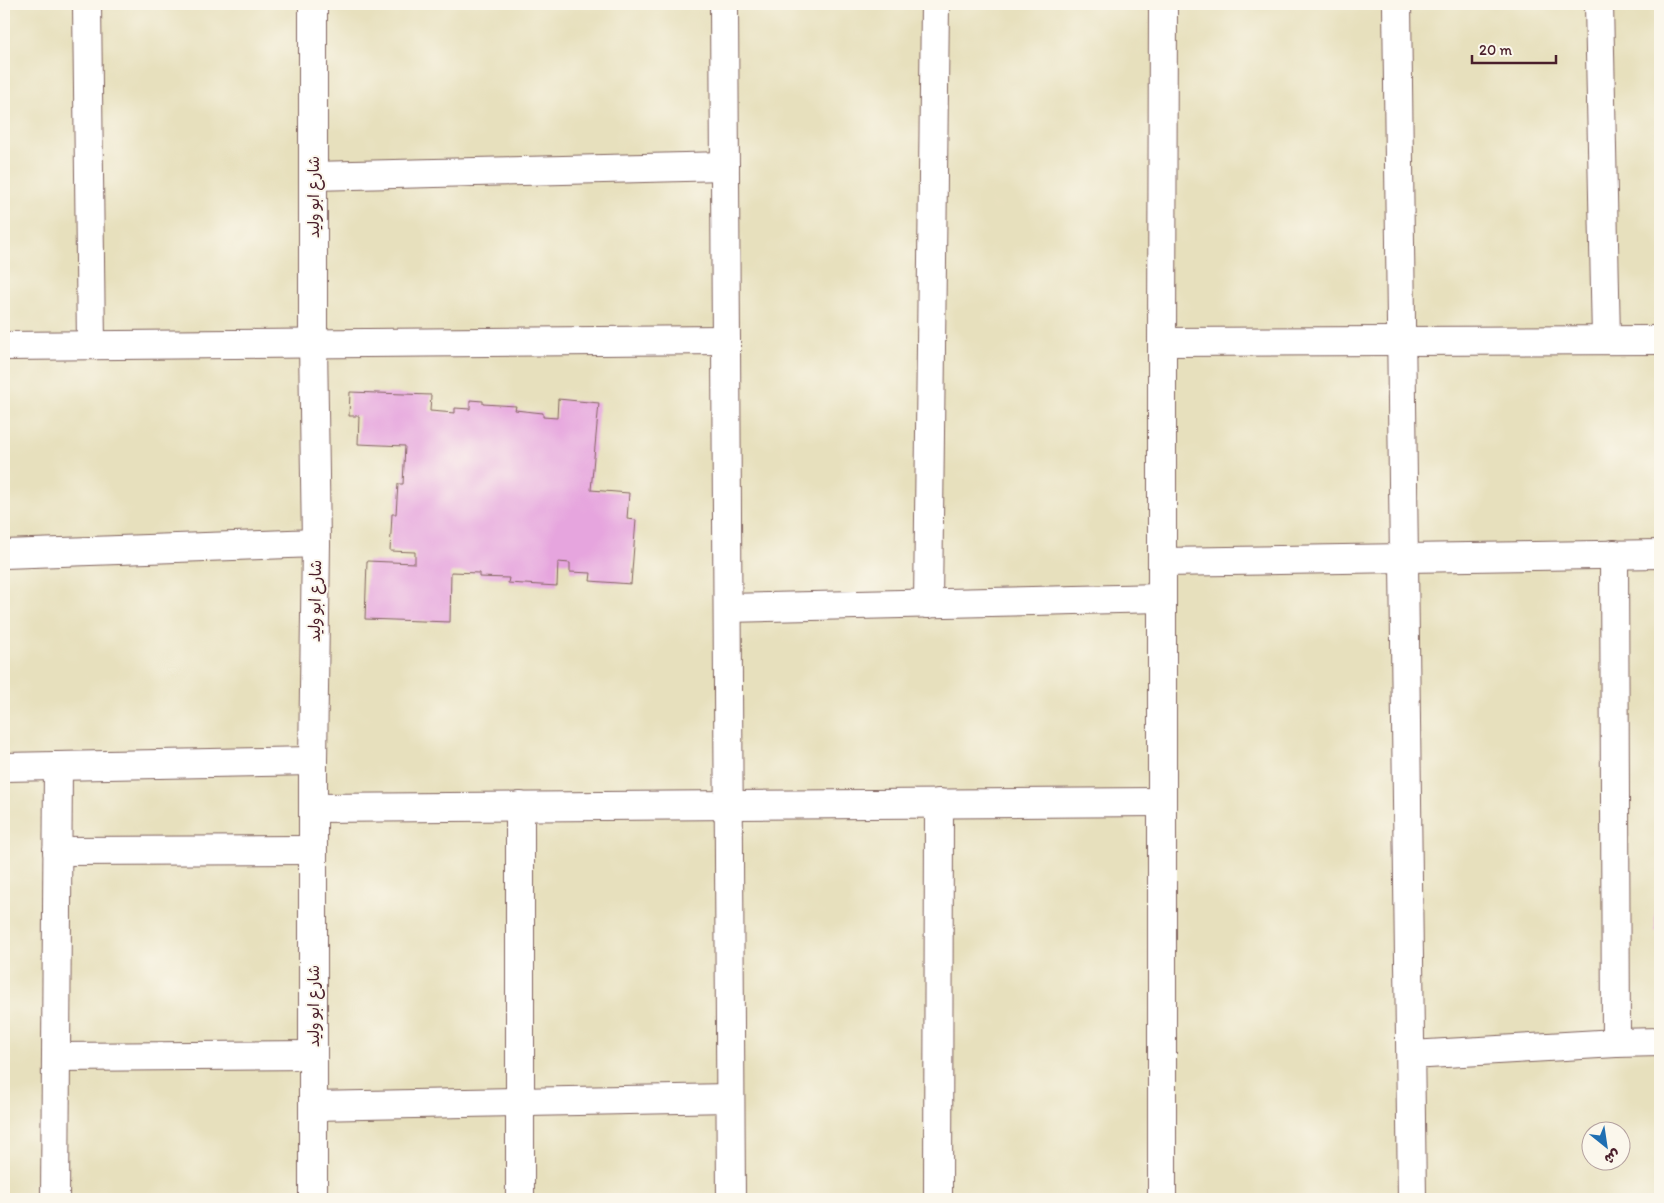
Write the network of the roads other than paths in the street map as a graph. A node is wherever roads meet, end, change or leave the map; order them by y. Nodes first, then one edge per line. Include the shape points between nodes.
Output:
1 (87, 4) edge
2 (313, 4) edge
3 (724, 4) edge
4 (935, 4) edge
5 (1163, 4) edge
6 (1397, 4) edge
7 (1599, 4) edge
8 (725, 166) junction
9 (313, 176) junction
10 (1606, 339) junction
11 (726, 340) junction
12 (1402, 340) junction
13 (1660, 340) edge
14 (1162, 342) junction
15 (313, 343) junction
16 (92, 345) junction
17 (4, 346) edge
18 (316, 543) junction
19 (4, 554) edge
20 (1614, 554) junction
21 (1660, 554) edge
22 (1404, 558) junction
23 (1162, 562) junction
24 (1162, 598) junction
25 (928, 604) junction
26 (728, 608) junction
27 (313, 761) junction
28 (58, 766) junction
29 (4, 767) edge
30 (1162, 802) junction
31 (939, 803) junction
32 (728, 805) junction
33 (520, 806) junction
34 (313, 808) junction
35 (313, 850) junction
36 (58, 851) junction
37 (1660, 1042) edge
38 (1616, 1043) junction
39 (313, 1055) junction
40 (1410, 1055) junction
41 (56, 1057) junction
42 (730, 1098) junction
43 (520, 1102) junction
44 (313, 1106) junction
45 (55, 1199) edge
46 (313, 1199) edge
47 (520, 1199) edge
48 (731, 1199) edge
49 (938, 1199) edge
50 (1162, 1199) edge
51 (1412, 1199) edge

1 - 16 street
2 - 9 street, شارع ابو وليد
3 - 8 street
4 - 25 street
5 - 14 street
6 - 12 street
7 - 10 street
8 - 9 street
8 - 11 street
9 - 15 street, شارع ابو وليد
10 - 12 street
10 - 13 street
11 - 15 street
11 - 26 street
12 - 14 street
12 - 22 street
14 - 23 street
15 - 16 street
15 - 18 street, شارع ابو وليد
16 - 17 street
18 - 19 street
18 - 27 street, شارع ابو وليد
20 - 21 street
20 - 22 street
20 - 38 street
22 - 23 street
22 - 40 street
23 - 24 street
24 - 25 street
24 - 30 street
25 - 26 street
26 - 32 street
27 - 28 street
27 - 34 street, شارع ابو وليد
28 - 29 street
28 - 36 street
30 - 31 street
30 - 50 street
31 - 32 street
31 - 49 street
32 - 33 street
32 - 42 street
33 - 34 street
33 - 43 street
34 - 35 street, شارع ابو وليد
35 - 36 street
35 - 39 street, شارع ابو وليد
36 - 41 street
37 - 38 street
38 - 40 street
39 - 41 street
39 - 44 street, شارع ابو وليد
40 - 51 street
41 - 45 street
42 - 43 street
42 - 48 street
43 - 44 street
43 - 47 street
44 - 46 street, شارع ابو وليد

